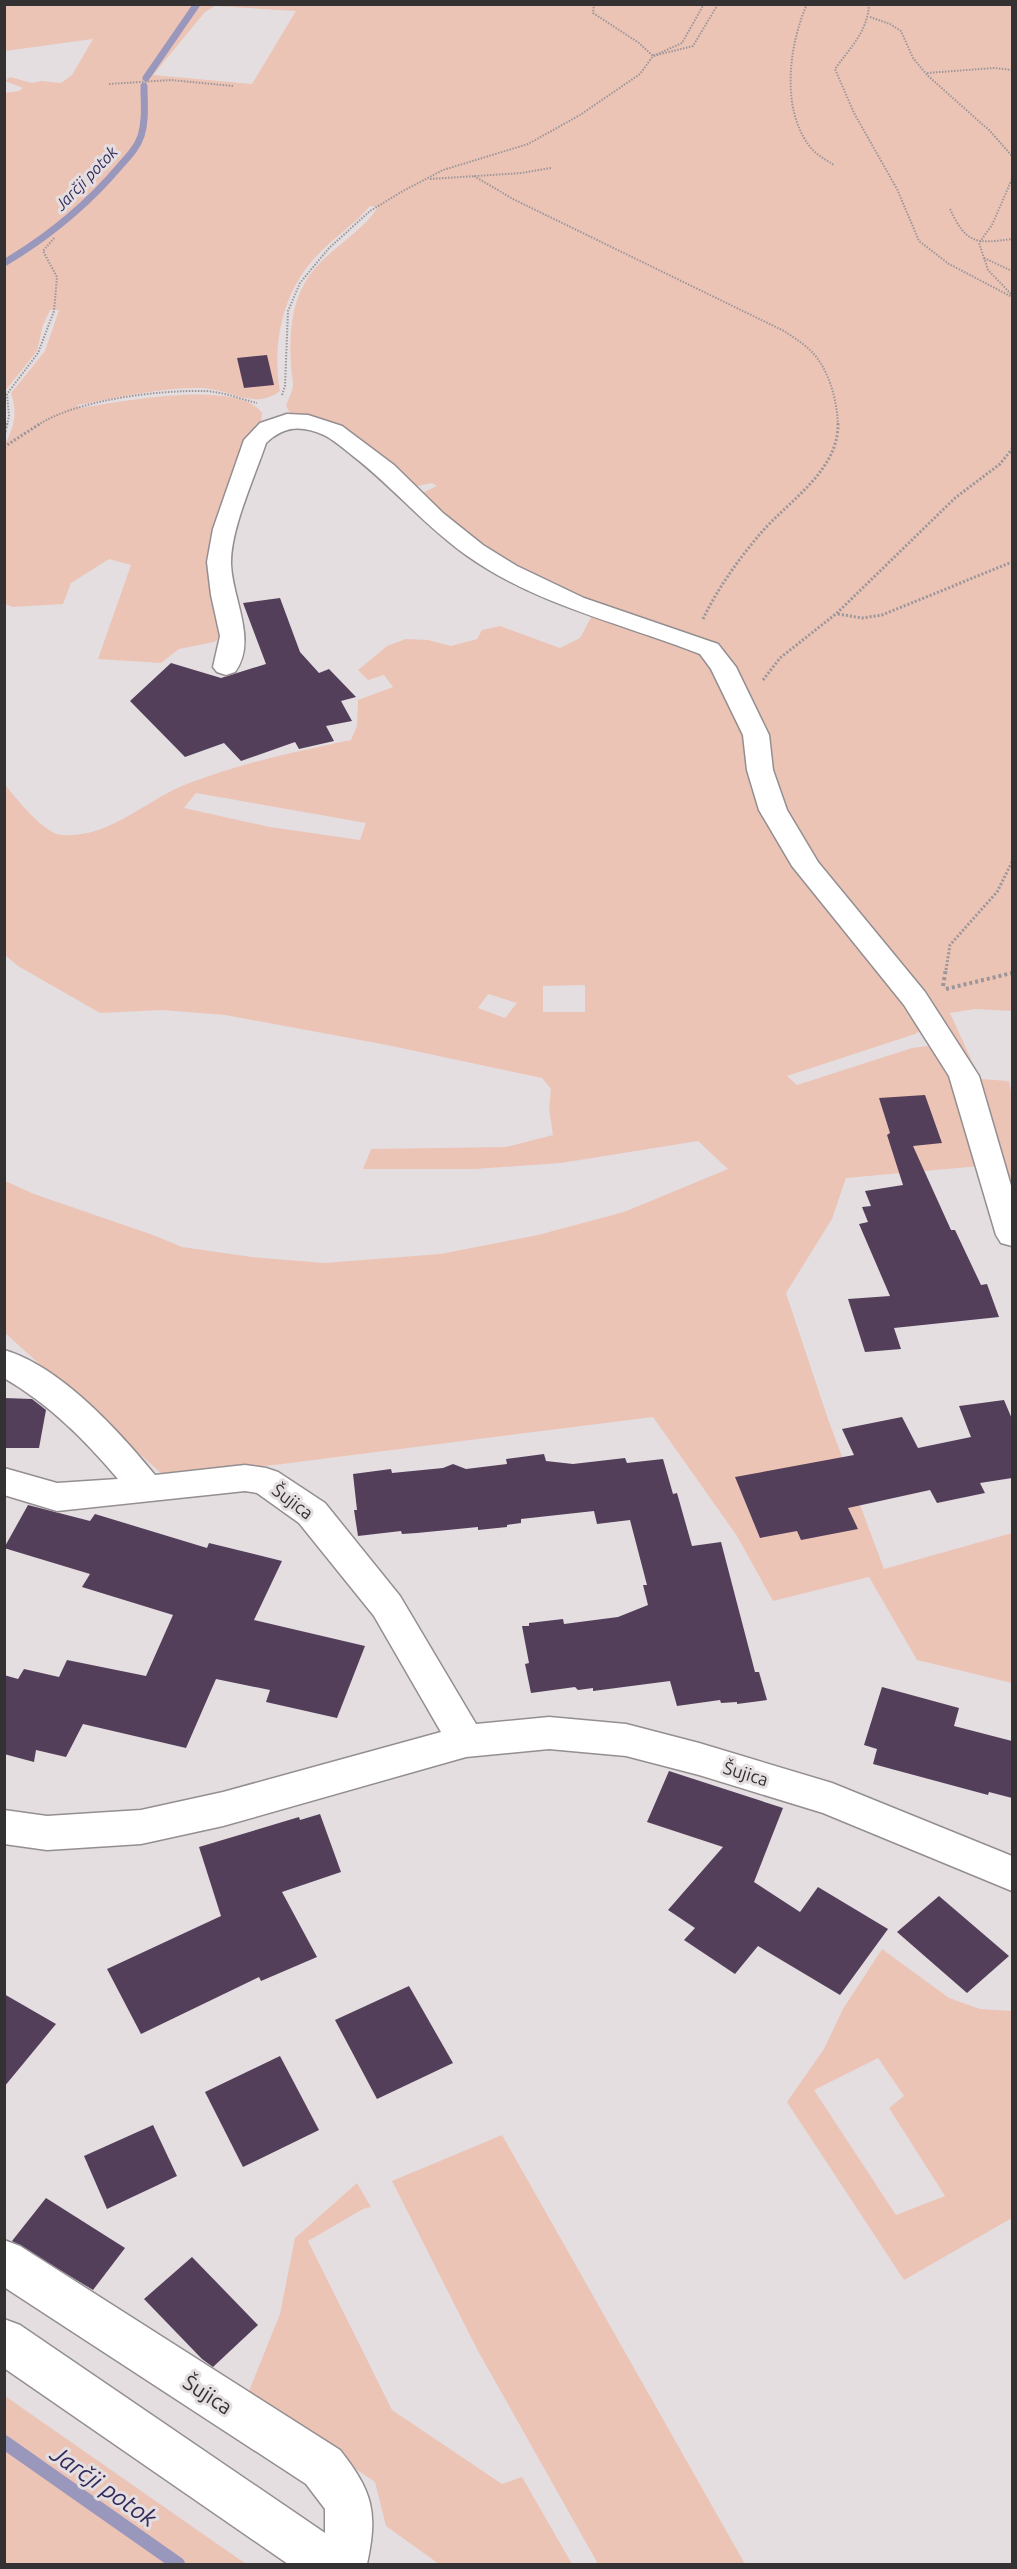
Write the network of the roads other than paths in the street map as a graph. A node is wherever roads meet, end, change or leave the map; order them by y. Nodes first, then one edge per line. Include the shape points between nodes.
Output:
1 (226, 666) dead end
2 (1012, 1235) edge
3 (4, 1362) edge
4 (4, 1481) edge
5 (146, 1488) junction
6 (466, 1741) junction
7 (4, 1827) edge
8 (1012, 1874) edge
9 (4, 2261) edge
10 (4, 2341) edge
11 (329, 2565) edge
12 (343, 2565) edge

1 - 2 street via 233,636 219,562 225,529 255,440 268,428 287,421 308,422 334,431 386,470 474,550 508,571 575,603 709,649 723,666 756,735 760,770 773,810 806,866 915,999 964,1076
3 - 5 street via 33,1377 78,1414
4 - 5 street, Šujica via 57,1497
5 - 6 street, Šujica via 244,1478 266,1481 312,1513 387,1606
6 - 7 street, Šujica via 223,1809 141,1827 47,1833
6 - 8 street, Šujica via 549,1733 626,1740 832,1799
9 - 12 street, Šujica via 323,2467 344,2492 352,2519
10 - 11 street

